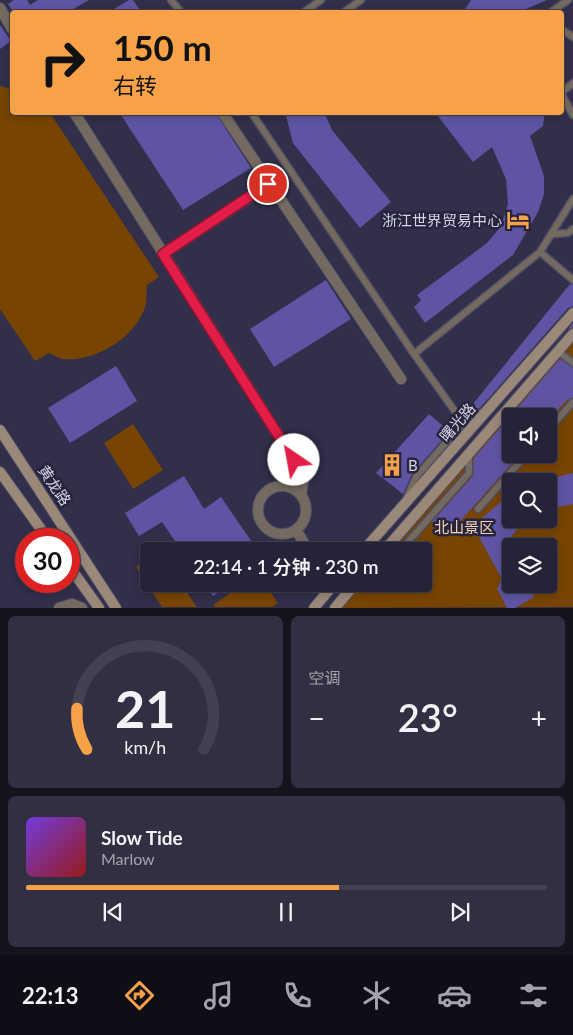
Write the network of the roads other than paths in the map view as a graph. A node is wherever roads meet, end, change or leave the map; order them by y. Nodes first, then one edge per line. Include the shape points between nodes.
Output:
1 (171, 0) edge
2 (321, 0) edge
3 (361, 0) edge
4 (568, 0) edge
5 (0, 8) edge
6 (179, 10) edge
7 (307, 10) edge
8 (347, 10) edge
9 (554, 10) edge
10 (10, 26) edge
11 (564, 98) edge
12 (76, 115) edge
13 (224, 115) edge
14 (253, 115) edge
15 (573, 115) edge
16 (268, 184) junction
17 (573, 199) edge
18 (573, 229) edge
19 (553, 234) junction
20 (540, 252) junction
21 (163, 254) junction
22 (573, 280) edge
23 (573, 314) edge
24 (571, 339) edge
25 (558, 351) junction
26 (414, 354) junction
27 (573, 363) edge
28 (401, 379) dead end
29 (573, 402) edge
30 (557, 420) edge
31 (466, 427) junction
32 (0, 430) edge
33 (469, 453) junction
34 (519, 463) edge
35 (0, 472) edge
36 (301, 496) junction
37 (478, 509) dead end
38 (40, 528) edge
39 (296, 530) junction
40 (303, 542) edge
41 (371, 542) edge
42 (392, 542) edge
43 (408, 542) edge
44 (80, 582) edge
45 (327, 592) edge
46 (349, 592) edge
47 (77, 606) edge
48 (59, 608) edge
49 (98, 608) edge
50 (116, 608) edge
51 (314, 608) edge
52 (335, 608) edge

1 - 6 lane
2 - 7 lane
3 - 8 lane
4 - 9 lane
5 - 10 street
11 - 15 lane
12 - 21 street
13 - 16 street
14 - 26 lane
16 - 21 street
16 - 28 street
17 - 19 lane
18 - 19 lane
19 - 20 lane
20 - 22 lane
20 - 26 lane
21 - 36 street via 304,476
23 - 31 main road, 曙光路 via 486,412
24 - 25 main road, 曙光路
25 - 27 lane
25 - 33 main road, 曙光路
26 - 31 lane
29 - 30 lane
31 - 41 main road, 曙光路
32 - 50 main road, 黄龙路
33 - 42 main road, 曙光路
33 - 43 lane via 469,473
34 - 37 lane
35 - 38 main road
36 - 39 street via 305,502 305,518
36 - 39 street via 288,487 272,488 261,499 259,507 259,515 266,528 280,534
39 - 40 street
44 - 49 main road
45 - 51 main road
46 - 52 main road
47 - 48 street

